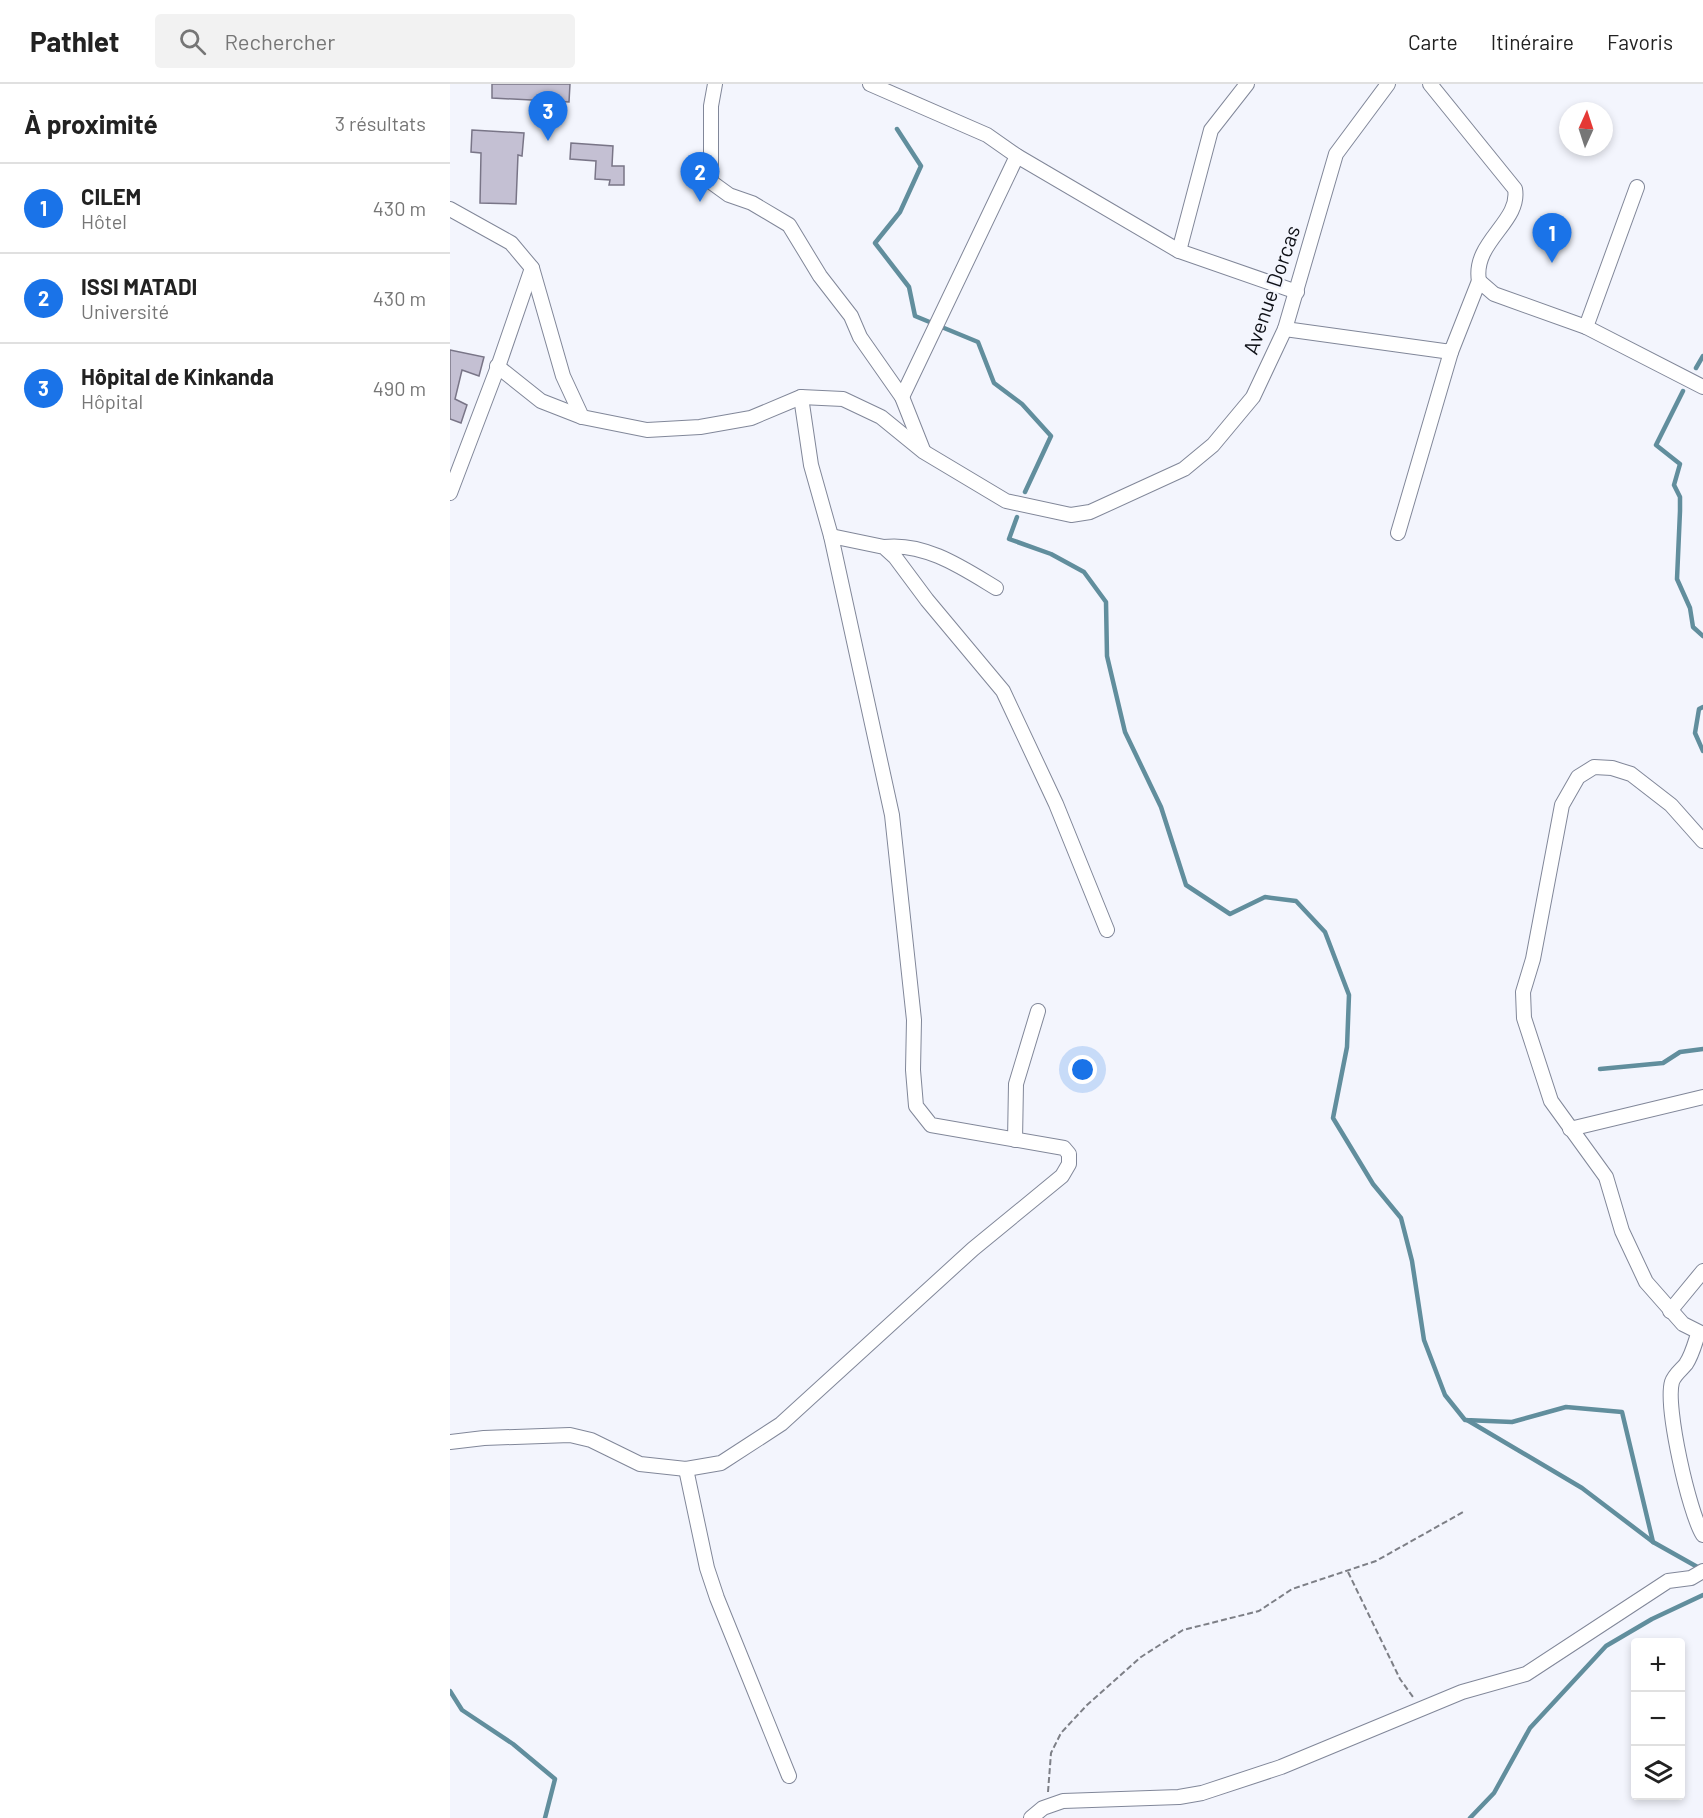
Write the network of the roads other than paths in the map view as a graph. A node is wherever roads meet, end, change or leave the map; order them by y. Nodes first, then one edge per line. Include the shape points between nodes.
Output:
1 (715, 84) edge
2 (870, 84) edge
3 (1247, 84) edge
4 (1388, 84) edge
5 (1430, 84) edge
6 (1017, 156) junction
7 (1637, 187) dead end
8 (450, 209) edge
9 (1179, 251) junction
10 (532, 268) junction
11 (1479, 281) junction
12 (1297, 292) junction
13 (1586, 327) junction
14 (1285, 329) junction
15 (1451, 352) junction
16 (497, 366) junction
17 (1703, 387) edge
18 (801, 397) junction
19 (902, 397) junction
20 (582, 417) junction
21 (924, 452) junction
22 (450, 493) edge
23 (1398, 533) dead end
24 (831, 536) junction
25 (884, 547) junction
26 (996, 588) dead end
27 (1703, 841) edge
28 (1107, 930) dead end
29 (1038, 1011) dead end
30 (1703, 1097) edge
31 (1570, 1129) junction
32 (1015, 1140) junction
33 (1703, 1271) edge
34 (1670, 1311) junction
35 (1701, 1334) edge
36 (450, 1442) edge
37 (686, 1469) junction
38 (1703, 1535) edge
39 (1699, 1574) edge
40 (789, 1776) dead end
41 (1031, 1818) edge

1 - 19 street via 711,106 711,182 789,225
2 - 6 street via 987,135
3 - 9 street via 1211,130
4 - 12 street, Avenue Dorcas via 1336,154
5 - 11 street via 1515,189 1507,216 1481,253
6 - 9 street
6 - 19 street
7 - 13 street
8 - 10 street via 511,243
9 - 12 street
10 - 16 street
10 - 20 street via 563,376
11 - 13 street via 1494,294
11 - 15 street
12 - 14 street, Avenue Dorcas
13 - 17 street
14 - 15 street
14 - 21 street, Avenue Dorcas via 1253,397 1213,445 1184,470 1090,512 1071,515 1006,501
15 - 23 street
16 - 20 street via 541,401
16 - 22 street
18 - 20 street via 751,418 700,427 647,430
18 - 21 street, Avenue Dorcas via 843,399 860,406 881,417
18 - 24 street via 811,465
19 - 21 street
24 - 25 street
24 - 32 street via 892,815 914,1020 916,1106 931,1125
25 - 26 street via 926,552 956,564
25 - 28 street via 1003,691 1056,804
27 - 31 street via 1671,805 1631,774 1612,768 1594,767 1578,777 1562,805 1533,959 1523,992 1524,1018 1551,1101
29 - 32 street via 1016,1084
30 - 31 street
31 - 34 street via 1606,1177 1635,1261 1646,1282
32 - 37 street via 1064,1148 1069,1164 1062,1176 973,1249 781,1424 721,1463
33 - 34 street
34 - 35 street
35 - 38 street via 1688,1362 1672,1381 1672,1423 1692,1511
36 - 37 street via 570,1435 591,1440 640,1464
37 - 40 street via 717,1598
39 - 41 street via 1668,1581 1526,1674 1462,1692 1281,1767 1179,1797 1063,1801

